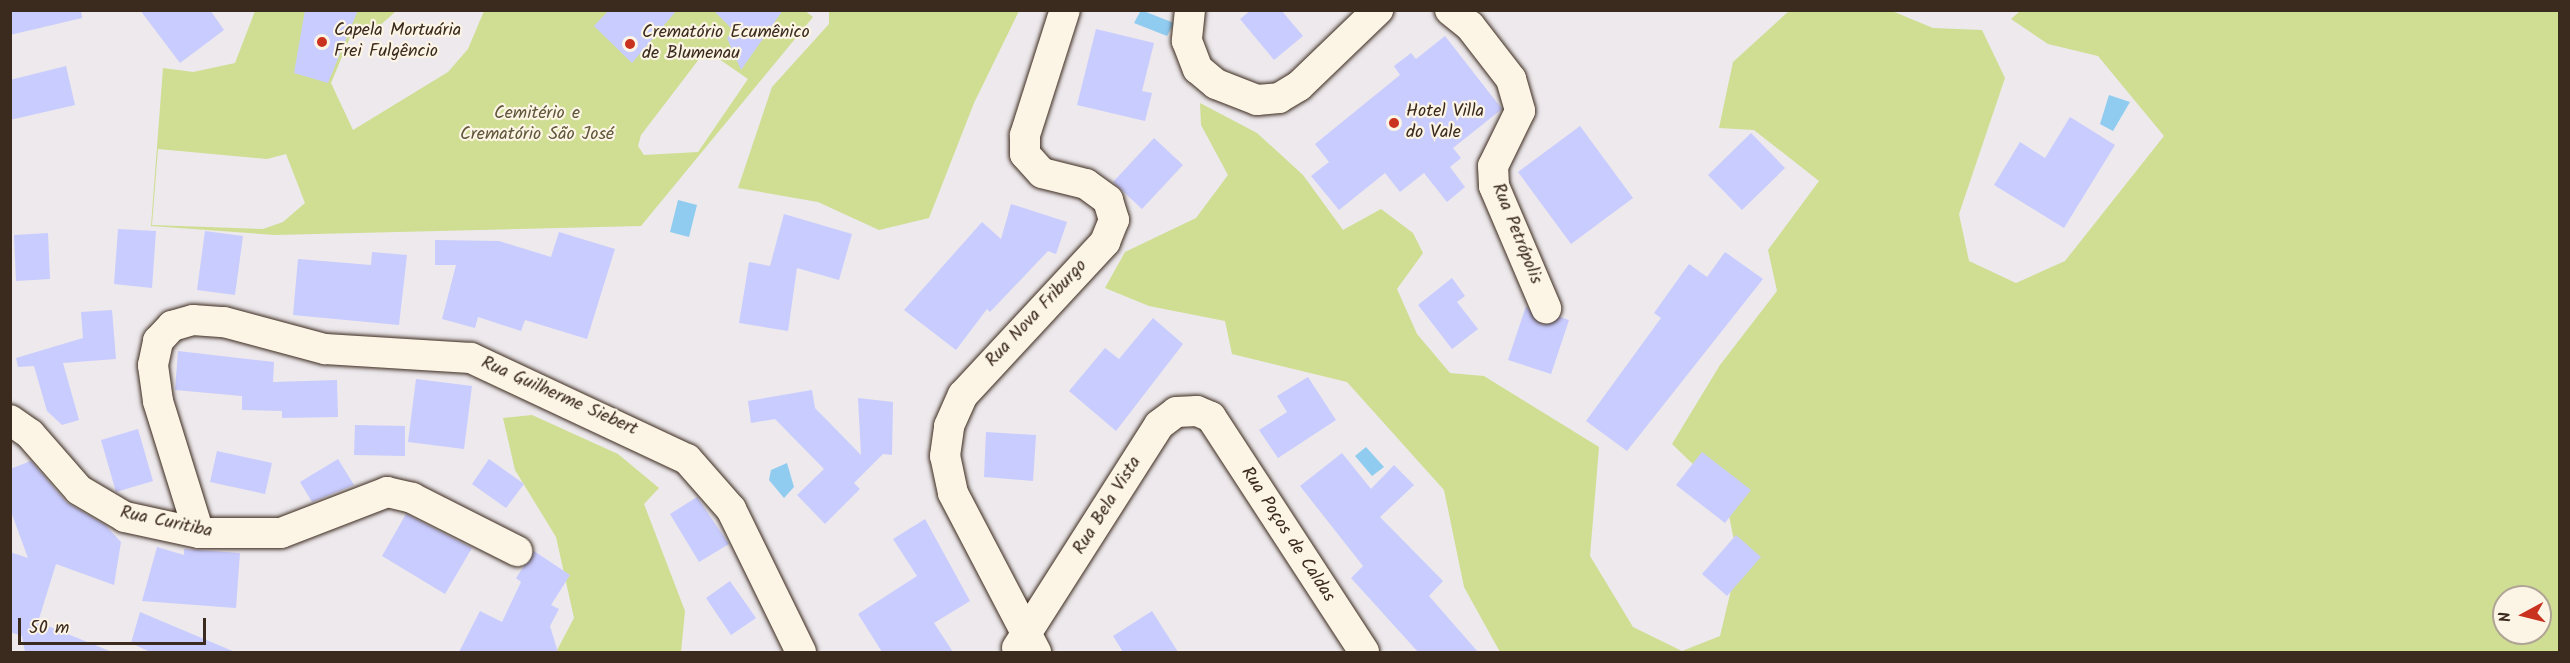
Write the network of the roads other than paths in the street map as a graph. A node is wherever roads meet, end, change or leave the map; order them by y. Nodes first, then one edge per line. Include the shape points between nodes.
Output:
1 (1065, 10) edge
2 (1190, 10) edge
3 (1378, 10) edge
4 (1450, 10) edge
5 (1546, 308) dead end
6 (1211, 417) joint
7 (10, 420) edge
8 (199, 533) junction
9 (517, 551) dead end
10 (1026, 647) edge
11 (801, 652) edge
12 (1364, 652) edge

1 - 10 street, Rua Nova Friburgo via 1025,135 1025,154 1042,173 1086,184 1101,195 1114,220 1105,242 963,395 949,426 945,456 953,493
2 - 3 street via 1187,41 1198,69 1216,84 1257,100 1279,98 1299,86
4 - 5 street, Rua Petrópolis via 1470,26 1511,79 1520,111 1493,166 1494,186
6 - 10 street, Rua Bela Vista via 1176,412 1159,425
6 - 12 street, Rua Poços de Caldas
7 - 8 street, Rua Curitiba via 99,506
8 - 9 street, Rua Curitiba via 281,533 387,492 412,498
8 - 11 street, Rua Guilherme Siebert via 158,401 153,365 158,342 172,326 193,320 224,322 325,349 471,358 687,459 730,510

